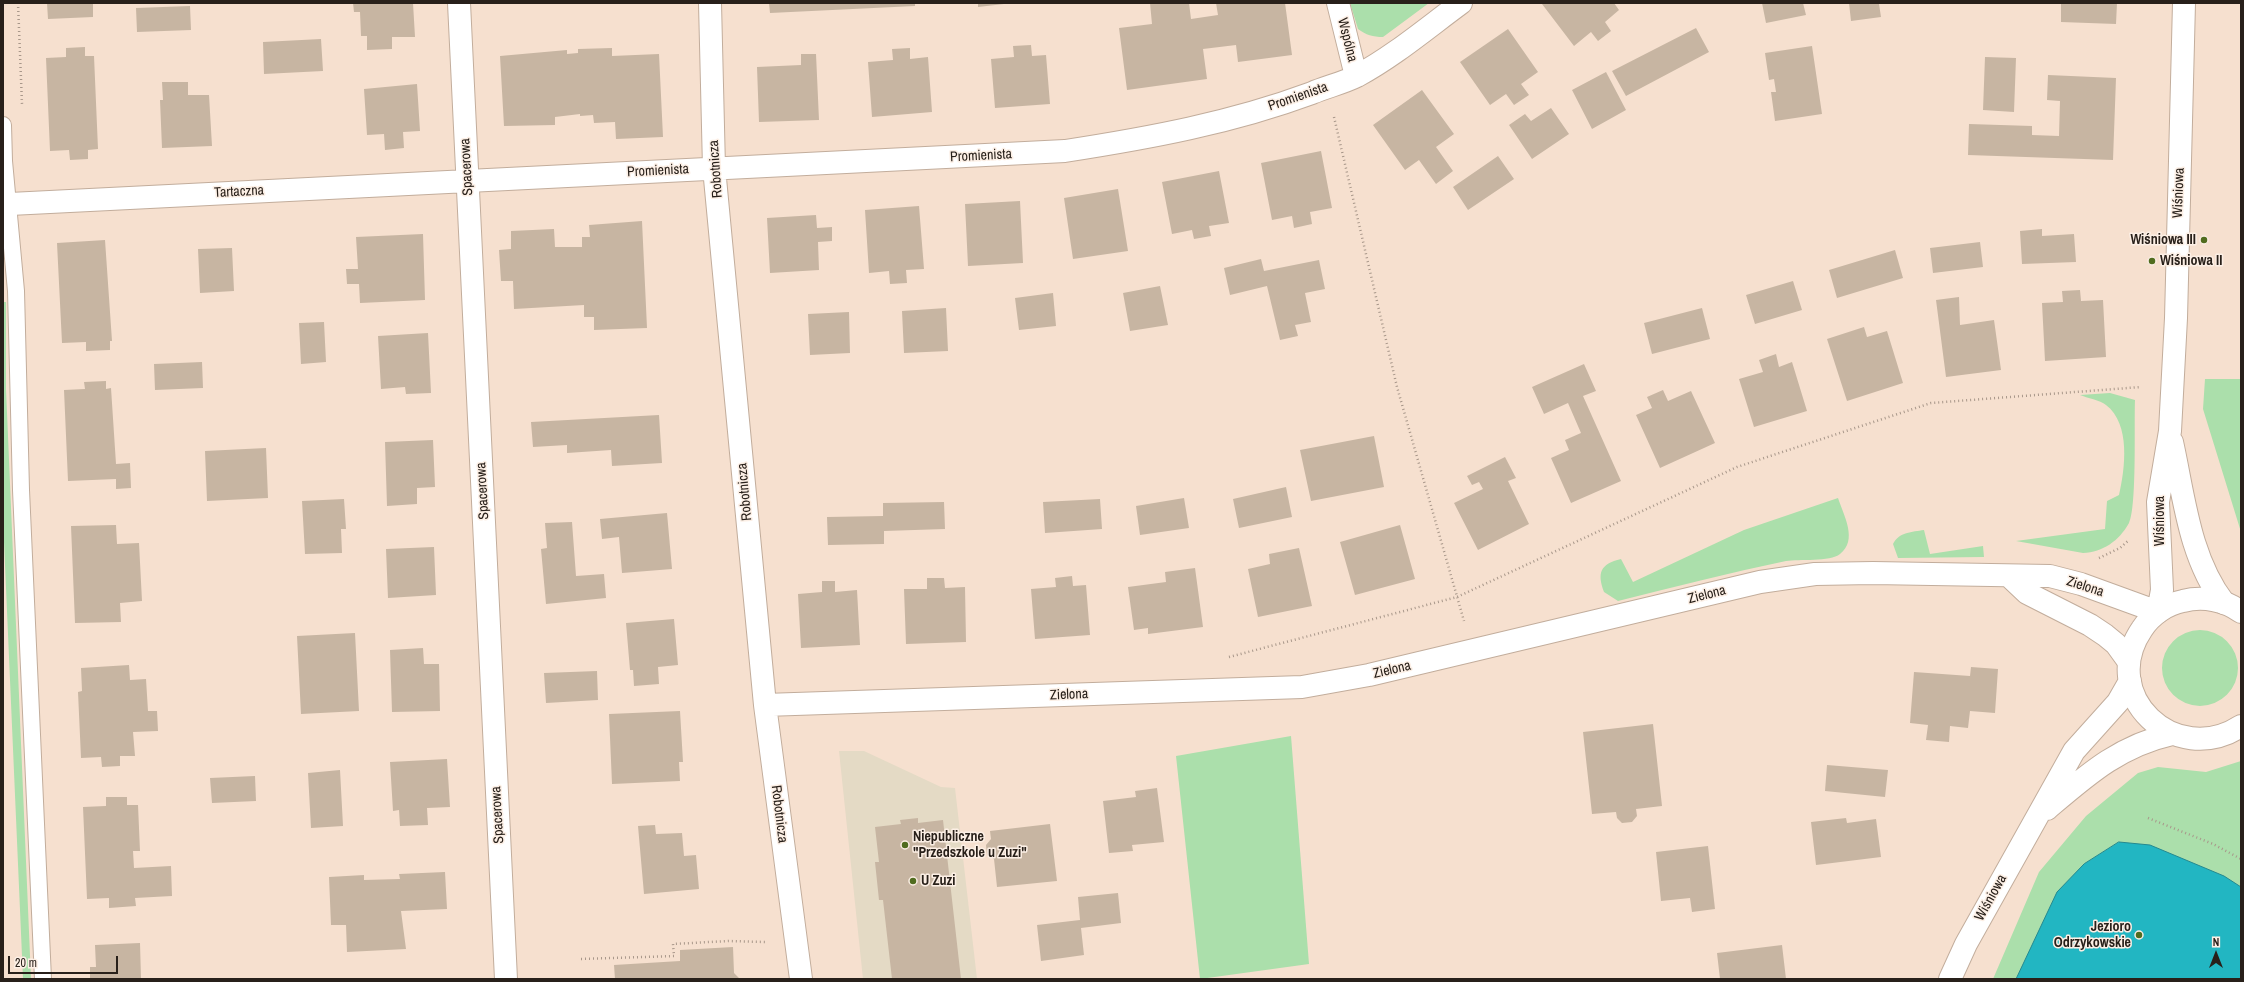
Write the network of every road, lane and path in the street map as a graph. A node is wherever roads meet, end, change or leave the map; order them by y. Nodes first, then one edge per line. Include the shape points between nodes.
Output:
1 (18, 3) edge
2 (459, 3) edge
3 (710, 3) edge
4 (1338, 3) edge
5 (1461, 3) edge
6 (2184, 3) edge
7 (1356, 76) junction
8 (1327, 87) junction
9 (22, 106) dead end
10 (3, 125) edge
11 (714, 168) junction
12 (468, 181) junction
13 (10, 204) junction
14 (2142, 395) dead end
15 (2170, 431) junction
16 (2009, 576) junction
17 (1457, 597) junction
18 (2234, 607) edge
19 (2158, 612) junction
20 (1472, 652) junction
21 (1221, 659) dead end
22 (2130, 672) junction
23 (765, 704) junction
24 (2241, 726) edge
25 (2172, 734) junction
26 (2148, 818) dead end
27 (2036, 819) junction
28 (2241, 859) edge
29 (796, 944) junction
30 (581, 960) dead end
31 (43, 979) edge
32 (506, 979) edge
33 (800, 979) edge
34 (1950, 979) edge

1 - 9 path
2 - 12 street, Spacerowa
3 - 11 street, Robotnicza
4 - 7 street, Wspólna
5 - 7 street, Promienista via 1397,50
6 - 15 street, Wiśniowa via 2176,318
7 - 8 street, Promienista
8 - 11 street, Promienista via 1288,102 1164,136 1065,151 864,163
8 - 17 path via 1397,387
10 - 13 lane via 4,161
11 - 12 street, Promienista
11 - 23 street, Robotnicza
12 - 13 street, Tartaczna
12 - 32 street, Spacerowa
13 - 31 lane via 16,291 22,511
14 - 17 path via 2142,387 1931,403 1736,467
15 - 18 street, Wiśniowa via 2197,553 2208,580
15 - 19 street, Wiśniowa via 2158,502 2162,590
16 - 19 street, Zielona via 2050,576
16 - 20 street, Zielona via 1873,573 1789,576
16 - 22 street, Zielona via 2027,593 2100,632 2116,644
17 - 20 path
17 - 21 path
18 - 19 street via 2207,599 2185,600
19 - 22 street, Wiśniowa via 2134,642
20 - 23 street, Zielona via 1302,687
22 - 25 street via 2136,701 2148,717
22 - 27 street, Wiśniowa via 2118,702 2074,752
23 - 29 street, Robotnicza
24 - 25 street via 2224,736 2203,740 2182,738
25 - 27 street, Wiśniowa via 2131,747 2114,756 2091,771
26 - 28 path via 2213,844
27 - 34 street, Wiśniowa via 1966,944
29 - 30 path via 728,941 673,944 674,956
29 - 33 street, Robotnicza

